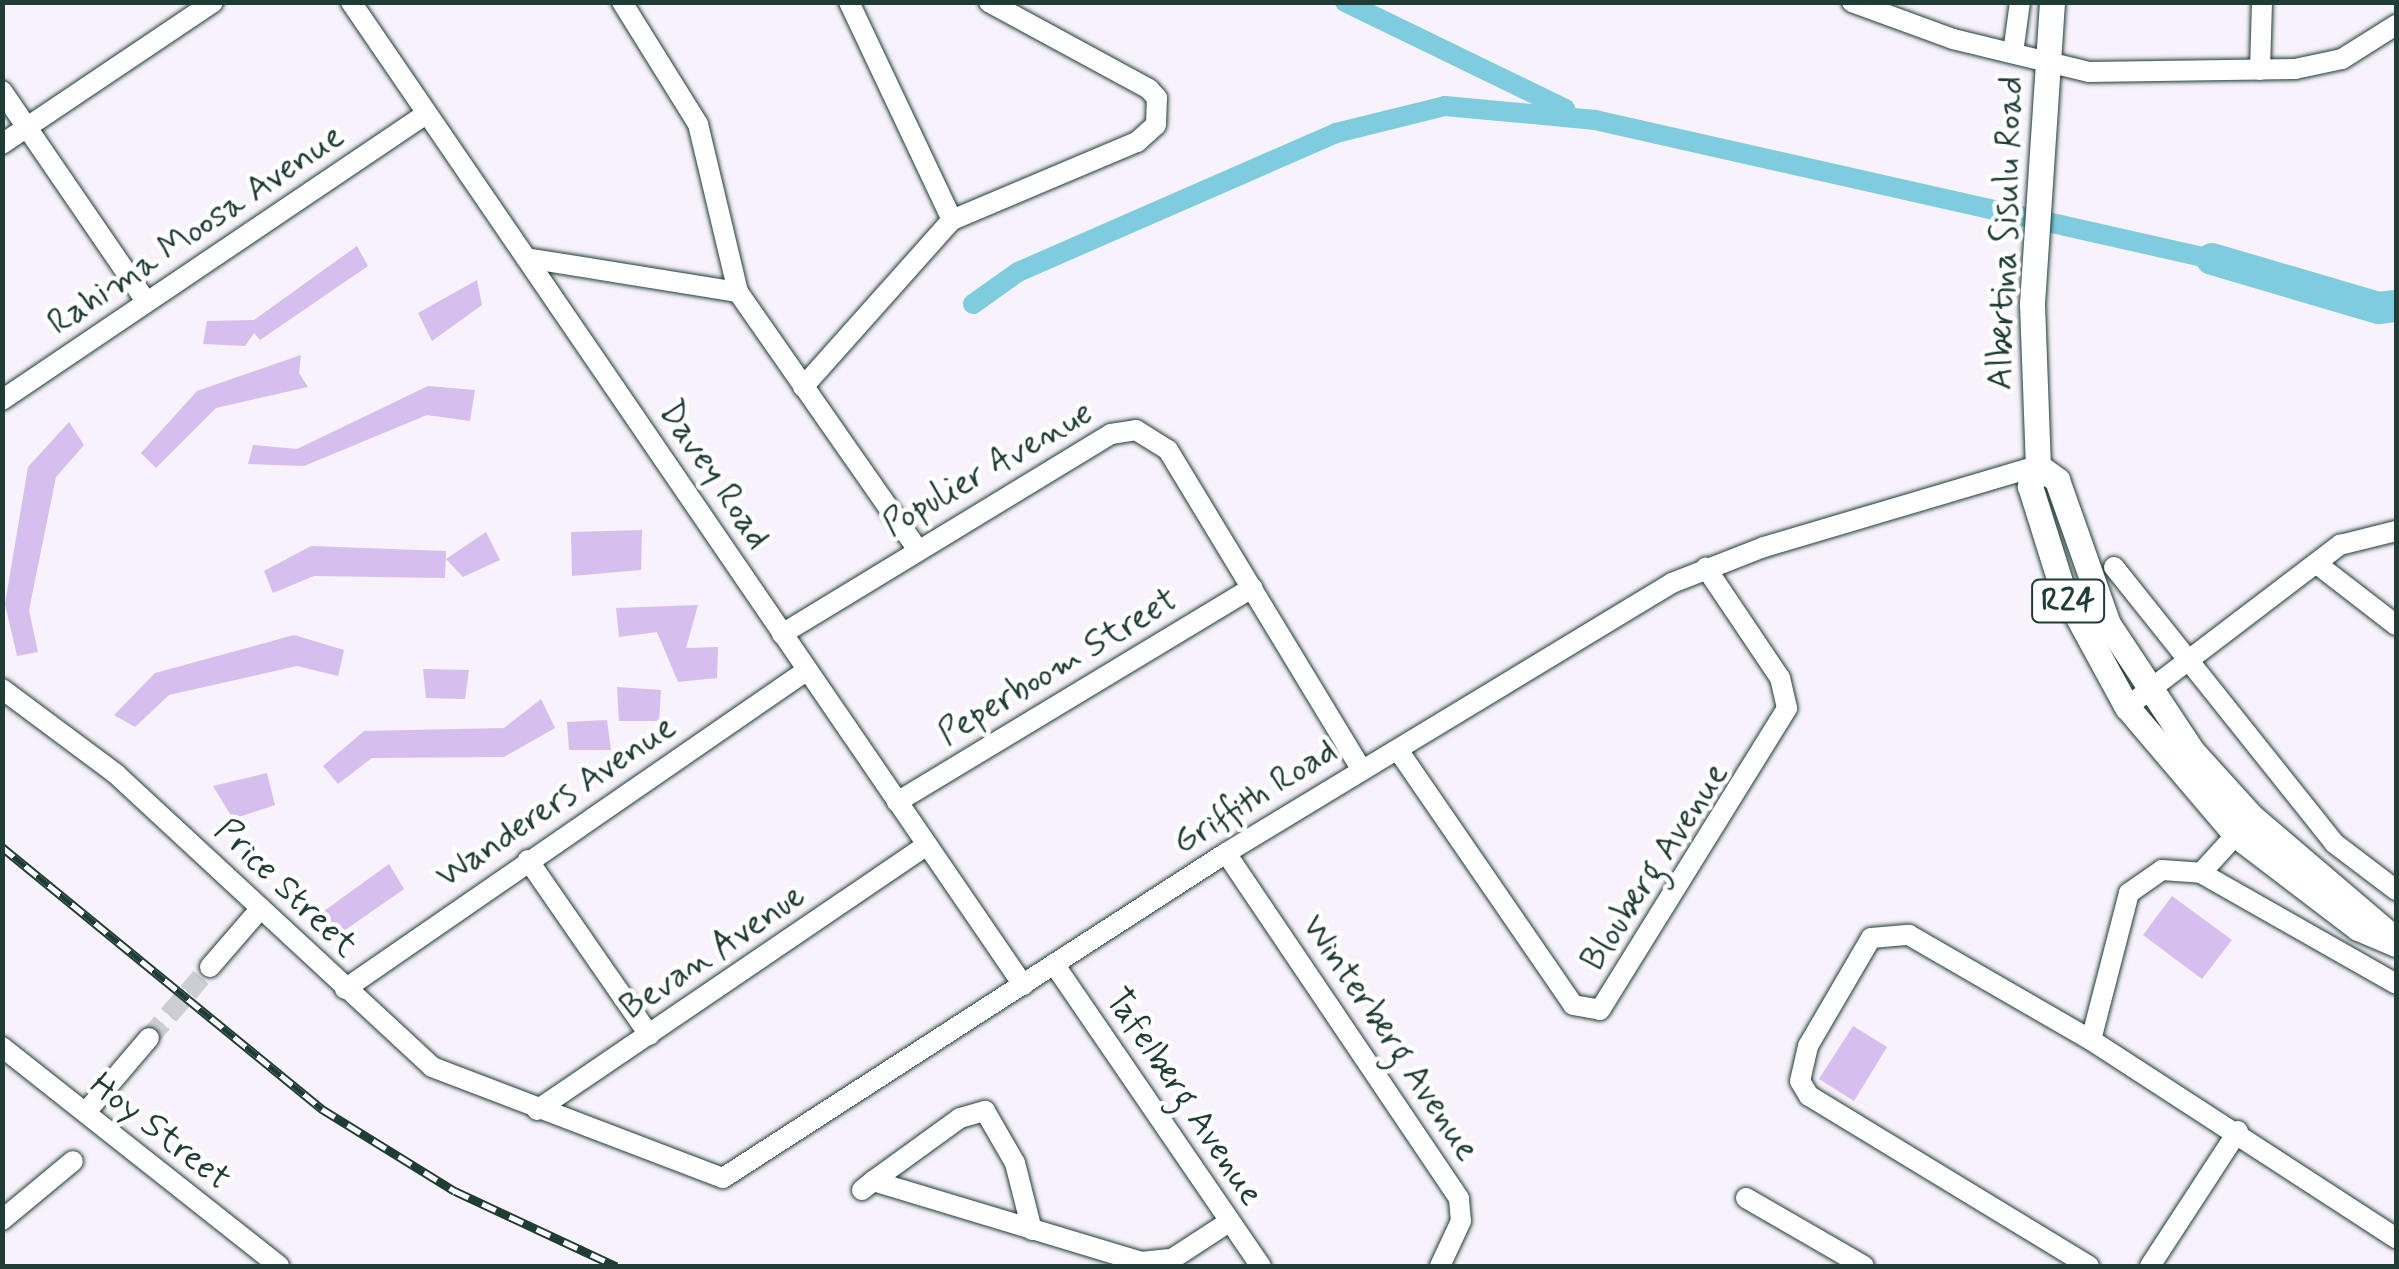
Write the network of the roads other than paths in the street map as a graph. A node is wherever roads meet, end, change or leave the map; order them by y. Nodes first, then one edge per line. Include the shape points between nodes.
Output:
1 (213, 2) edge
2 (351, 2) edge
3 (622, 2) edge
4 (850, 2) edge
5 (989, 2) edge
6 (1852, 2) edge
7 (2020, 2) edge
8 (2052, 2) edge
9 (2262, 2) edge
10 (2396, 24) edge
11 (2013, 53) junction
12 (2048, 64) junction
13 (2260, 70) junction
14 (2, 91) edge
15 (426, 114) junction
16 (28, 127) junction
17 (2, 144) edge
18 (952, 220) junction
19 (526, 258) junction
20 (738, 292) junction
21 (146, 302) junction
22 (803, 386) junction
23 (2, 400) edge
24 (2038, 466) junction
25 (2396, 532) edge
26 (916, 548) junction
27 (2318, 564) junction
28 (2114, 567) dead end
29 (1706, 568) junction
30 (1252, 588) junction
31 (2396, 625) edge
32 (782, 634) junction
33 (2192, 663) junction
34 (806, 671) junction
35 (2, 689) edge
36 (2138, 700) junction
37 (1398, 750) junction
38 (1361, 770) junction
39 (896, 802) junction
40 (2244, 826) junction
41 (925, 846) junction
42 (1226, 853) junction
43 (528, 860) junction
44 (2201, 873) junction
45 (2396, 890) edge
46 (261, 908) junction
47 (2396, 942) edge
48 (1054, 964) junction
49 (210, 967) tunnel mouth
50 (1023, 984) junction
51 (2396, 984) edge
52 (344, 989) junction
53 (649, 1035) junction
54 (149, 1038) tunnel mouth
55 (2090, 1040) junction
56 (2, 1047) edge
57 (537, 1110) junction
58 (86, 1112) junction
59 (2238, 1132) junction
60 (72, 1161) dead end
61 (1746, 1198) dead end
62 (2, 1220) edge
63 (1229, 1222) junction
64 (1032, 1230) junction
65 (2396, 1238) edge
66 (279, 1266) edge
67 (1261, 1266) edge
68 (1440, 1266) edge
69 (1864, 1266) edge
70 (2089, 1266) edge
71 (2150, 1266) edge

1 - 16 street
2 - 15 street, Davey Road
3 - 20 street via 698,124
4 - 18 street
5 - 18 street via 1140,82 1159,110 1137,142
6 - 11 street
7 - 11 street, Albertina Sisulu Road
8 - 12 main road, Albertina Sisulu Road
9 - 13 street
10 - 13 street via 2342,59
11 - 12 street
12 - 13 street via 2120,73
12 - 24 main road, Albertina Sisulu Road via 2030,368
14 - 16 street
15 - 19 street, Davey Road
15 - 21 street, Rahima Moosa Avenue
16 - 17 street
16 - 21 street
18 - 22 street
19 - 20 street
19 - 32 street, Davey Road
20 - 22 street
21 - 23 street, Rahima Moosa Avenue
22 - 26 street
24 - 29 street, Griffith Road
24 - 36 main road, R24 via 2057,480
25 - 27 street via 2357,537
26 - 30 street, Populier Avenue via 1111,434 1136,430 1168,450
26 - 32 street, Populier Avenue
27 - 31 street
27 - 33 street
28 - 33 street
29 - 37 street, Griffith Road
29 - 37 street, Blouberg Avenue via 1780,678 1787,708 1600,1010 1572,1005
30 - 38 street, Populier Avenue
30 - 39 street, Peperboom Street
32 - 34 street, Davey Road
33 - 36 street
33 - 45 street via 2334,843
34 - 39 street, Davey Road
34 - 43 street, Wanderers Avenue
35 - 46 street, Price Street via 116,774
36 - 40 main road, R24
37 - 38 street, Griffith Road
38 - 42 street, Griffith Road
39 - 41 street, Davey Road
40 - 44 street
40 - 47 main road, R24 via 2358,928
41 - 50 street, Davey Road
41 - 53 street, Bevan Avenue
42 - 48 street, Griffith Road
42 - 68 street, Winterberg Avenue via 1459,1200 1461,1222
43 - 52 street, Wanderers Avenue
43 - 53 street
44 - 51 street
44 - 55 street via 2149,872 2133,888
46 - 49 street
46 - 52 street, Price Street
48 - 50 street, Griffith Road
48 - 63 street, Tafelberg Avenue
50 - 57 street, Griffith Road via 736,1175 697,1174
52 - 57 street, Price Street via 432,1067
53 - 57 street, Bevan Avenue
54 - 58 street
55 - 59 street
55 - 70 street via 1910,935 1889,931 1862,949 1808,1046 1800,1081 1842,1122
56 - 58 street, Hoy Street
58 - 66 street, Hoy Street
59 - 65 street
59 - 71 street
60 - 62 street
61 - 69 street
63 - 64 street via 1158,1262
63 - 67 street, Tafelberg Avenue
64 - 64 street via 1015,1163 985,1112 960,1118 868,1185

